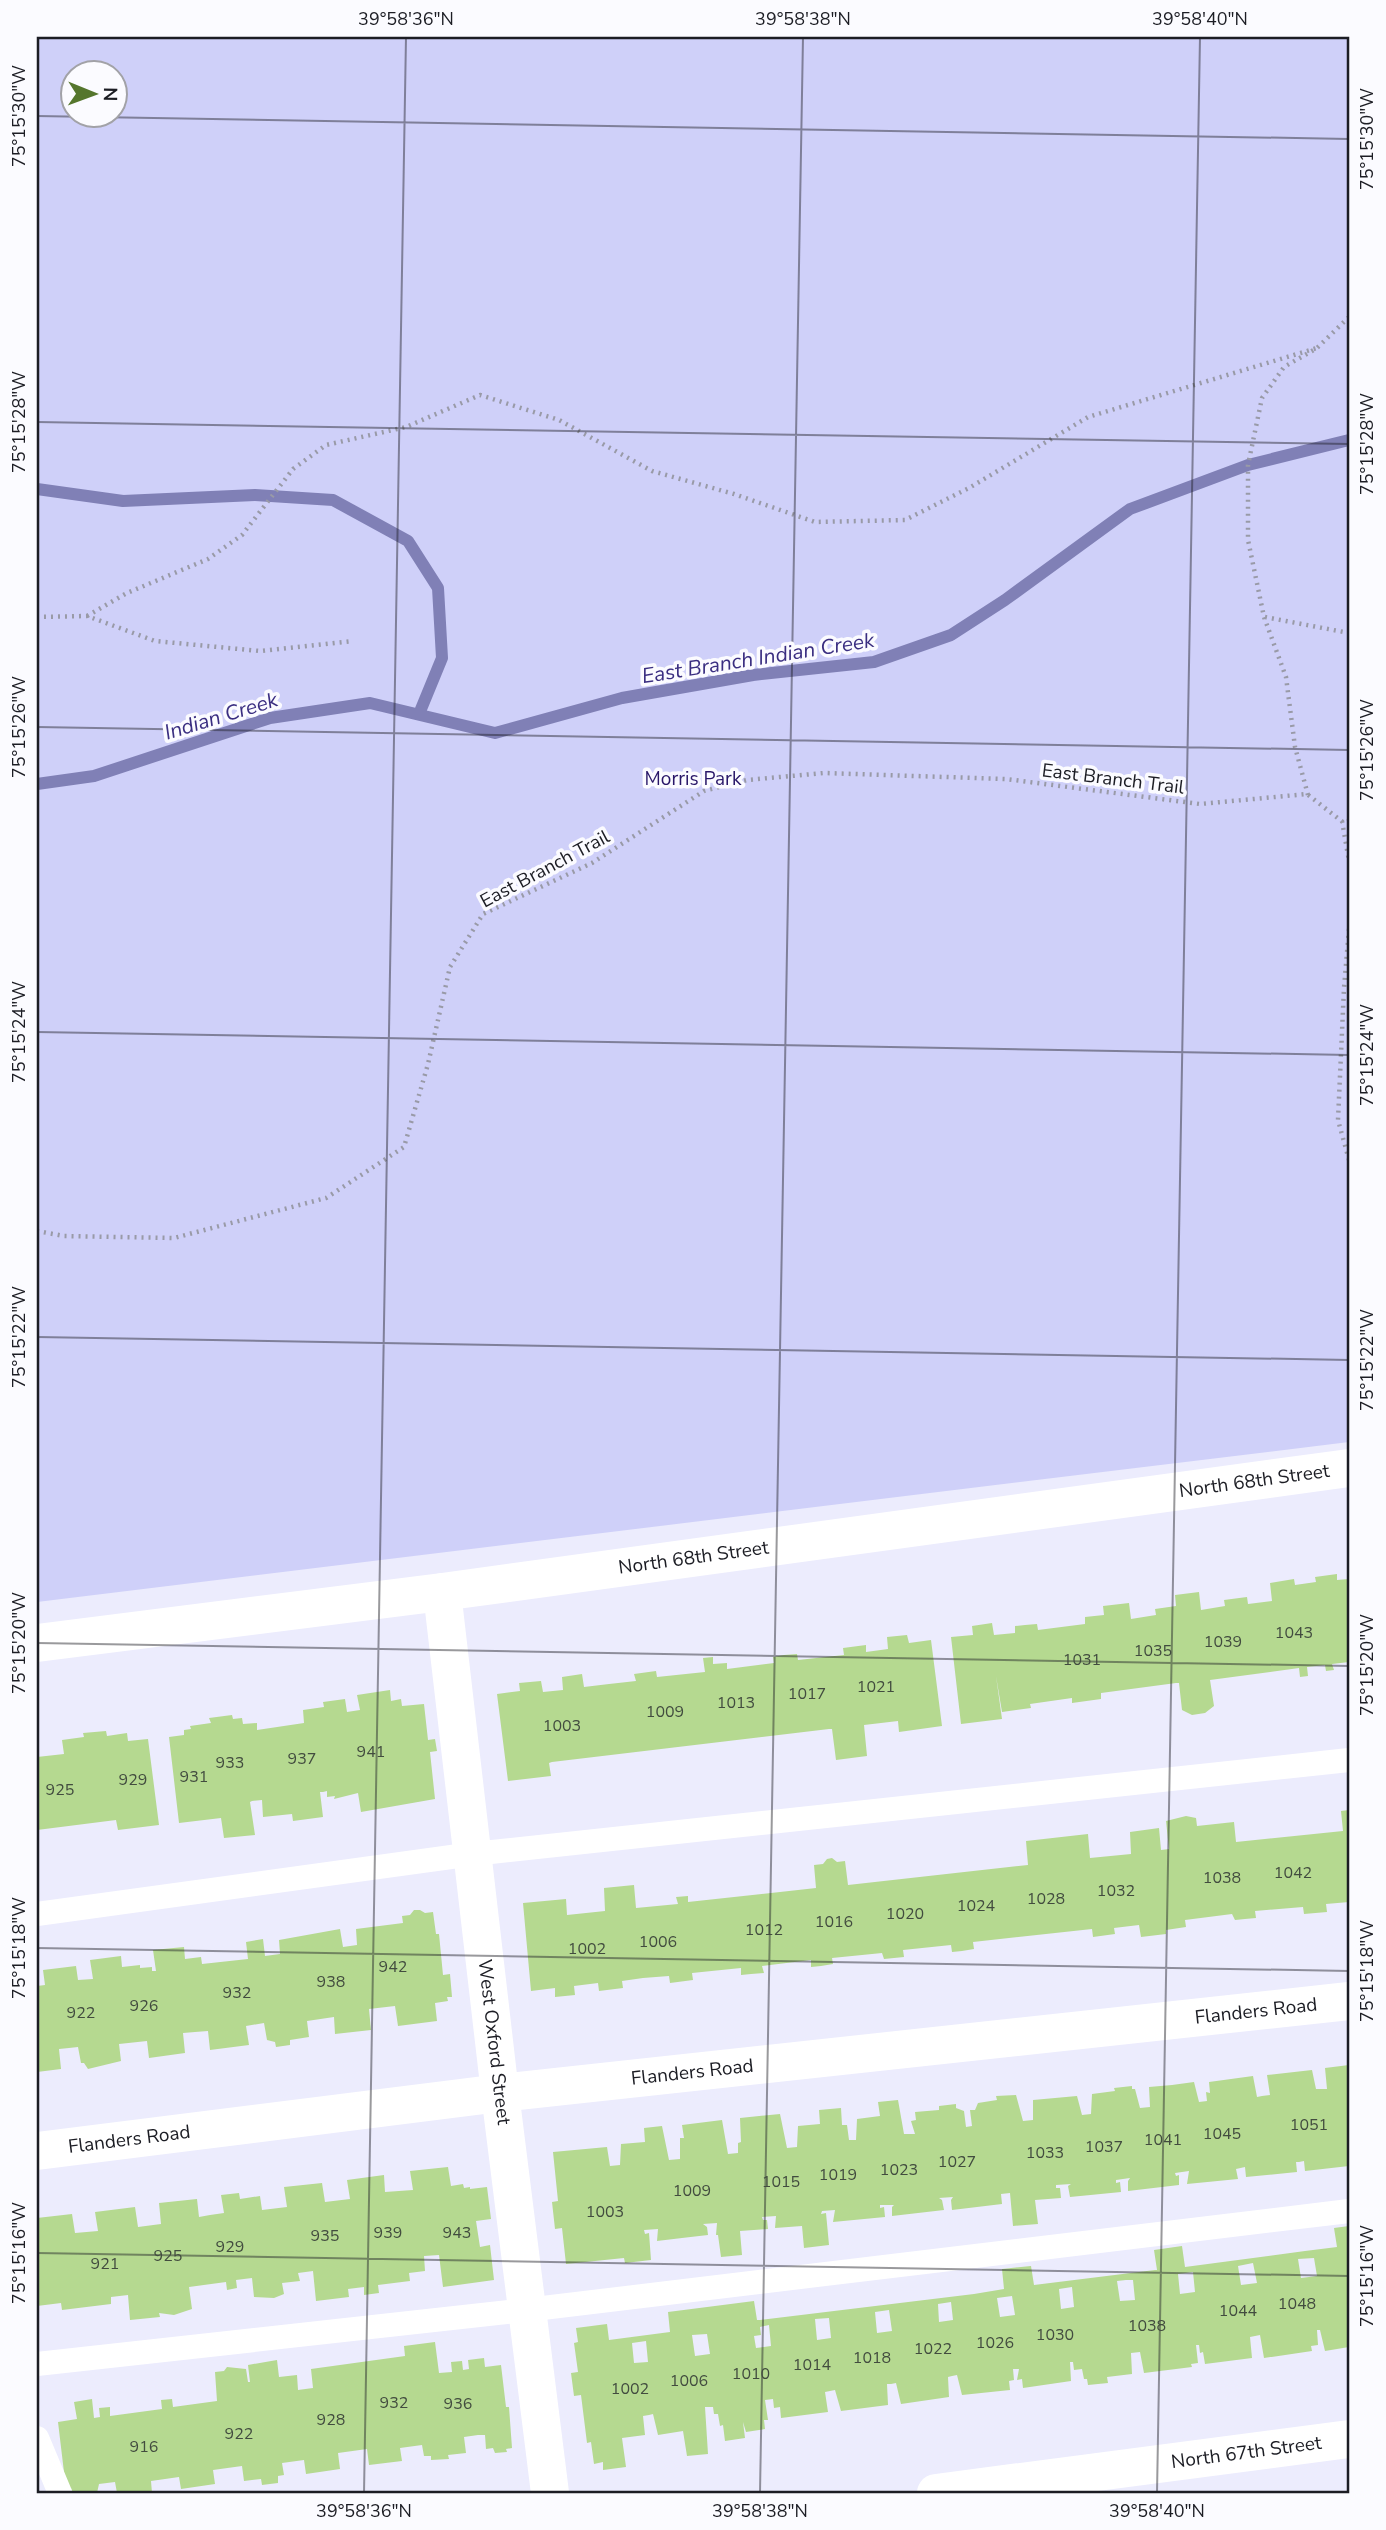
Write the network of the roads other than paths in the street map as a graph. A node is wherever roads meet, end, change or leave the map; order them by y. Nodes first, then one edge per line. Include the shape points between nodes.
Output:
1 (1349, 1468) edge
2 (442, 1592) junction
3 (37, 1643) edge
4 (1349, 1760) edge
5 (473, 1854) junction
6 (37, 1914) edge
7 (1349, 2001) edge
8 (500, 2093) junction
9 (37, 2151) edge
10 (1349, 2211) edge
11 (526, 2310) junction
12 (37, 2364) edge
13 (37, 2438) edge
14 (1349, 2440) edge
15 (60, 2493) edge
16 (550, 2493) edge
17 (936, 2493) edge

1 - 2 street, North 68th Street
2 - 3 street, North 68th Street
2 - 5 street, West Oxford Street
4 - 5 lane
5 - 6 lane
5 - 8 street, West Oxford Street
7 - 8 street, Flanders Road
8 - 9 street, Flanders Road
8 - 11 street, West Oxford Street
10 - 11 lane
11 - 12 lane
11 - 16 street, West Oxford Street
13 - 15 lane
14 - 17 street, North 67th Street

